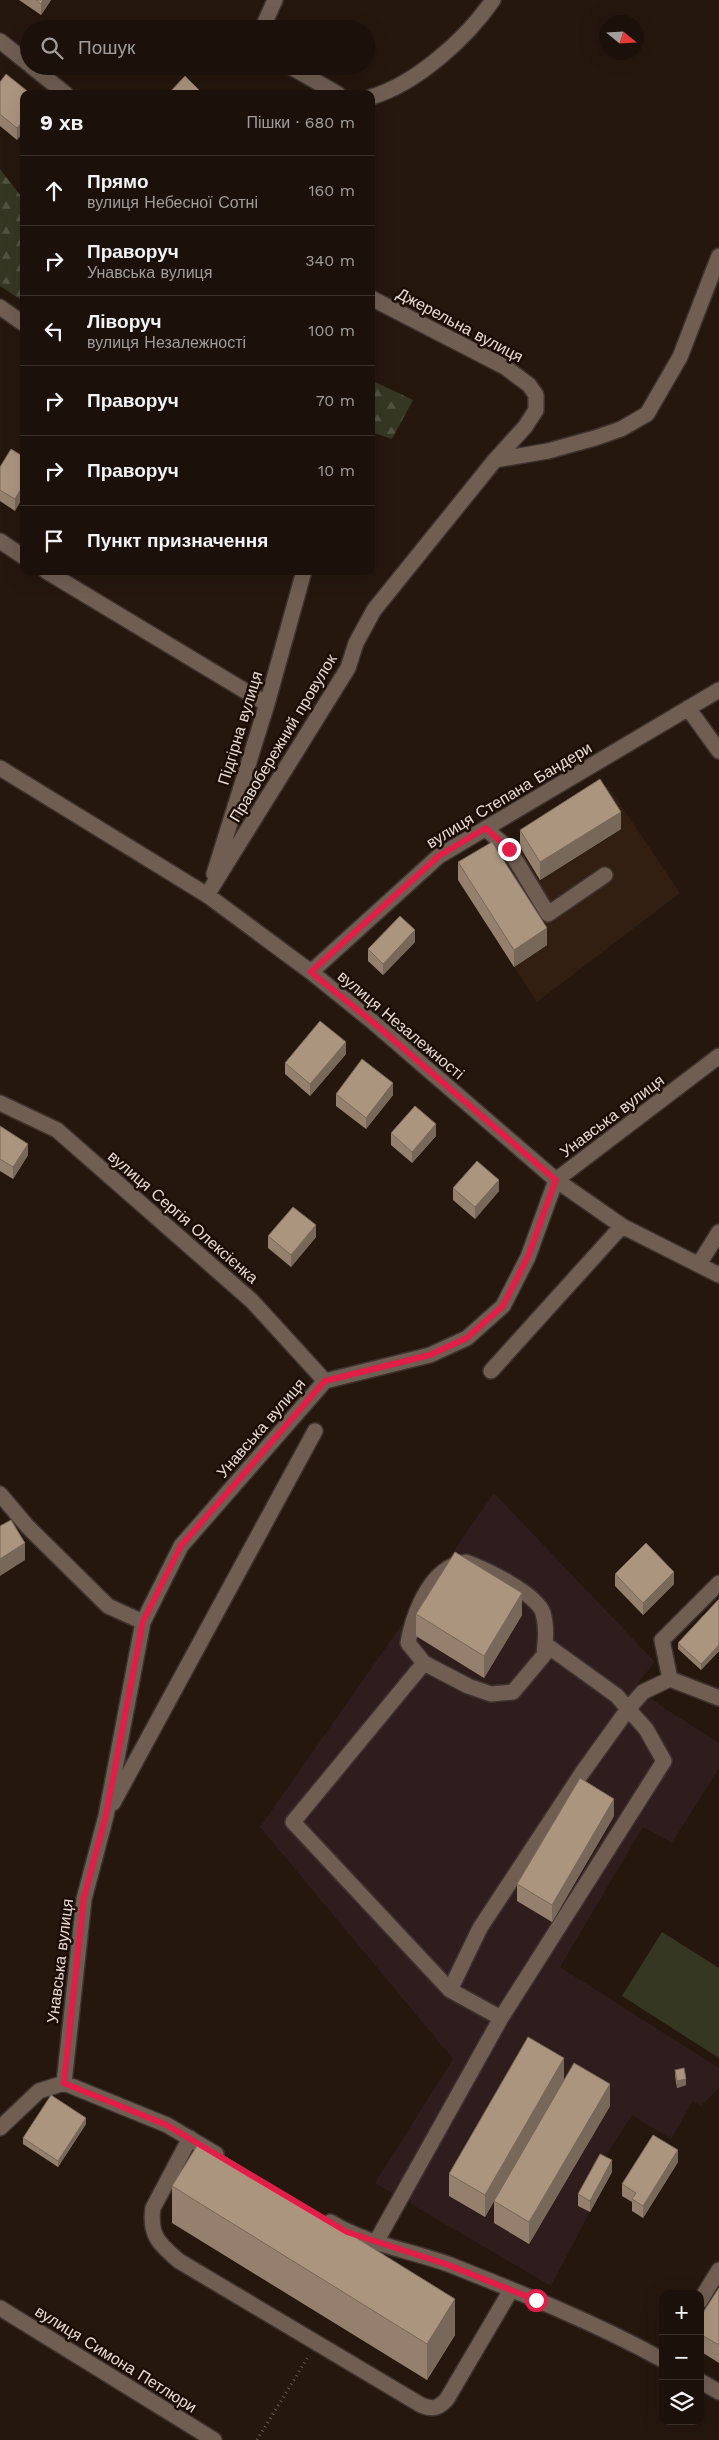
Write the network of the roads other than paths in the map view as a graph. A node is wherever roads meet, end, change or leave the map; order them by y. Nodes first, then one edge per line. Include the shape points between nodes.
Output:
1 (275, 0) edge
2 (493, 0) edge
3 (266, 20) edge
4 (0, 41) edge
5 (20, 57) edge
6 (42, 75) edge
7 (305, 75) edge
8 (61, 90) edge
9 (331, 90) edge
10 (375, 96) edge
11 (719, 256) edge
12 (375, 300) edge
13 (0, 307) edge
14 (20, 321) edge
15 (495, 460) junction
16 (0, 541) edge
17 (20, 554) edge
18 (53, 575) edge
19 (303, 575) edge
20 (719, 690) edge
21 (267, 704) junction
22 (688, 708) junction
23 (719, 751) edge
24 (0, 768) edge
25 (486, 828) junction
26 (605, 875) dead end
27 (207, 895) junction
28 (311, 972) junction
29 (719, 1056) edge
30 (0, 1103) edge
31 (556, 1180) junction
32 (622, 1226) junction
33 (719, 1232) edge
34 (699, 1264) junction
35 (719, 1275) edge
36 (492, 1371) dead end
37 (325, 1381) junction
38 (315, 1431) dead end
39 (0, 1494) edge
40 (719, 1583) edge
41 (143, 1622) junction
42 (545, 1644) junction
43 (424, 1663) junction
44 (670, 1679) junction
45 (717, 1694) edge
46 (628, 1709) junction
47 (106, 1816) junction
48 (450, 1990) junction
49 (501, 2018) junction
50 (64, 2083) junction
51 (0, 2128) edge
52 (190, 2138) junction
53 (231, 2163) edge
54 (314, 2212) edge
55 (376, 2242) junction
56 (719, 2270) edge
57 (512, 2290) junction
58 (704, 2294) edge
59 (0, 2308) edge
60 (659, 2358) edge
61 (704, 2383) edge
62 (719, 2392) edge
63 (214, 2440) edge

1 - 3 street
2 - 10 street via 458,41 421,72
4 - 5 street
6 - 8 street
7 - 9 street
11 - 15 street via 680,357 647,414 621,429 595,438 548,451
12 - 15 street, Джерельна вулиця via 505,367 529,385 536,395 536,410
13 - 14 street
15 - 27 street, Правобережний провулок via 374,610 356,643 348,668
16 - 17 street
18 - 21 street
19 - 21 street, Підгірна вулиця
20 - 22 street, вулиця Степана Бандери
21 - 27 street, Підгірна вулиця
22 - 23 street
22 - 25 street, вулиця Степана Бандери
24 - 27 street, вулиця Незалежності
25 - 26 street via 509,849 548,914
25 - 28 street, вулиця Степана Бандери via 439,856
27 - 28 street, вулиця Незалежності
28 - 31 street, вулиця Незалежності
29 - 31 street, Унавська вулиця
30 - 37 street, вулиця Сергія Олексієнка via 57,1130 252,1301
31 - 32 street, вулиця Незалежності
31 - 37 street, Унавська вулиця via 528,1257 503,1306 467,1338 430,1355
32 - 34 street, вулиця Незалежності
32 - 36 street
33 - 34 street
34 - 35 street, вулиця Незалежності
37 - 41 street, Унавська вулиця via 181,1546
38 - 47 street, Унавська вулиця
39 - 41 street via 28,1527 108,1606
40 - 44 street via 662,1640
41 - 47 street, Унавська вулиця
42 - 43 street via 544,1655 513,1692 491,1694
42 - 43 street via 542,1612 526,1595 505,1580 466,1562 447,1569 429,1589 412,1618 408,1643
42 - 46 street via 617,1696
43 - 48 street via 293,1822
44 - 45 street
44 - 46 street via 644,1692
46 - 48 street via 480,1928
46 - 49 street via 646,1729 664,1761
47 - 50 street, Унавська вулиця via 84,1898
48 - 49 street
49 - 55 street
50 - 51 street via 39,2091
50 - 52 street via 167,2125
52 - 53 street
52 - 57 street via 152,2208 154,2234 160,2245 179,2261 422,2405 431,2409 448,2399
54 - 55 street via 347,2232
55 - 57 street via 446,2264
56 - 58 street
57 - 60 street via 612,2332
59 - 63 street, вулиця Симона Петлюри
61 - 62 street

